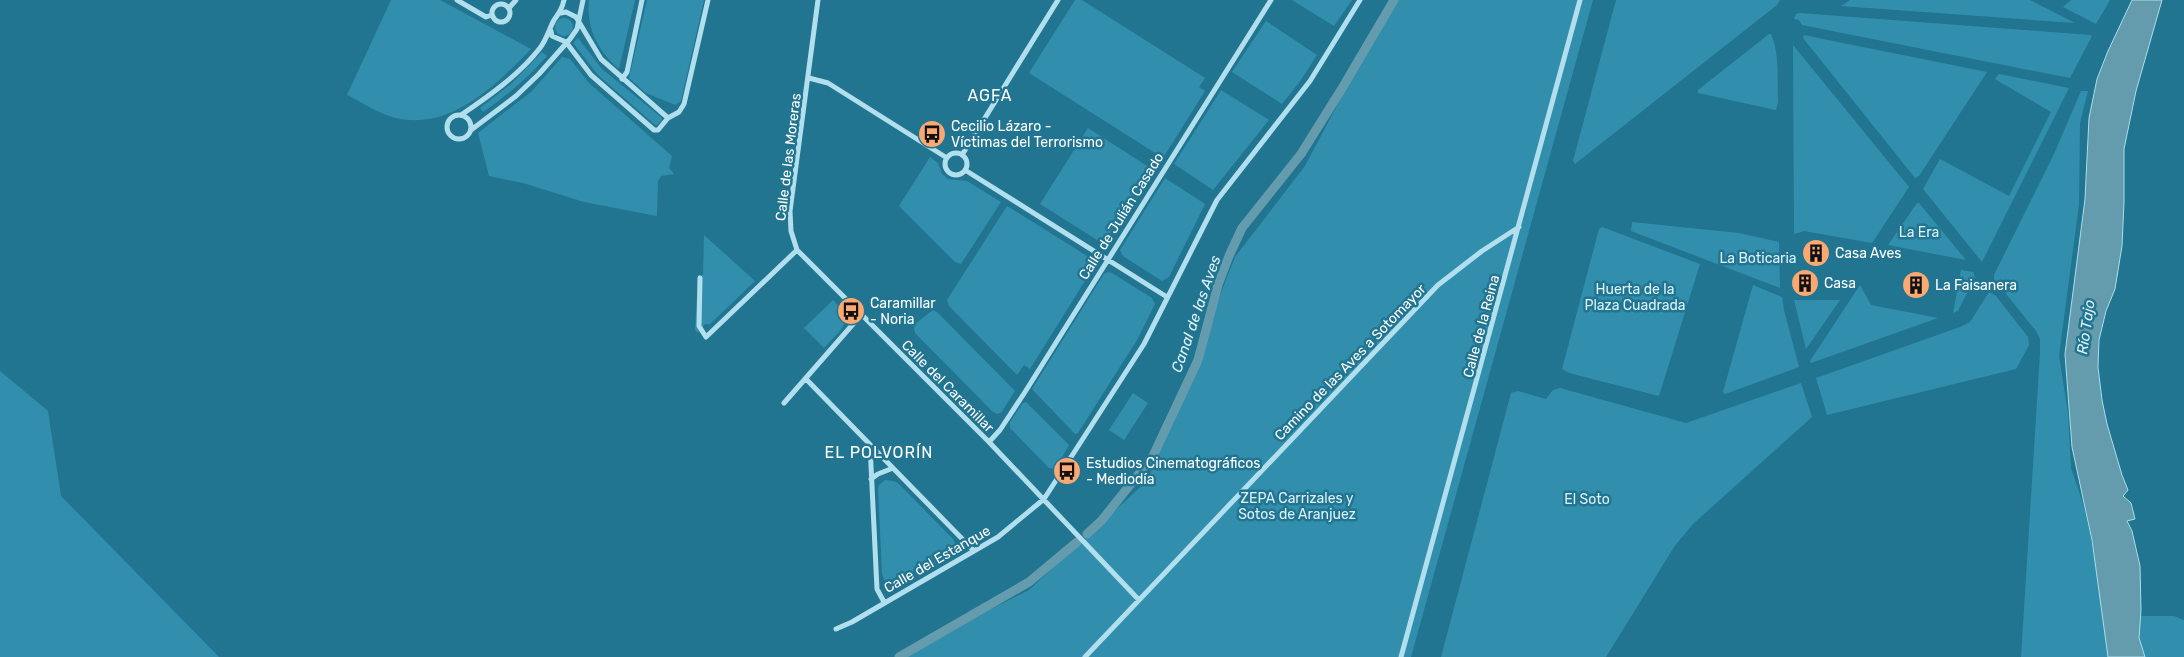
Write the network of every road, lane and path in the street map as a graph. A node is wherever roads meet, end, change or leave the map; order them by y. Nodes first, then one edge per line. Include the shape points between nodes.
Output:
1 (457, 0) edge
2 (516, 0) edge
3 (564, 0) edge
4 (583, 0) edge
5 (642, 0) edge
6 (708, 0) edge
7 (818, 0) edge
8 (1058, 0) edge
9 (1271, 0) edge
10 (1360, 0) edge
11 (1580, 0) edge
12 (509, 8) junction
13 (561, 13) junction
14 (492, 16) junction
15 (578, 23) junction
16 (550, 31) junction
17 (566, 42) junction
18 (809, 78) junction
19 (622, 79) junction
20 (461, 115) junction
21 (668, 118) junction
22 (471, 130) junction
23 (962, 155) junction
24 (947, 158) junction
25 (965, 170) junction
26 (1520, 227) junction
27 (797, 250) junction
28 (1107, 259) junction
29 (700, 278) dead end
30 (1168, 297) junction
31 (861, 315) junction
32 (806, 379) junction
33 (784, 403) dead end
34 (989, 442) junction
35 (870, 444) junction
36 (893, 468) junction
37 (871, 479) junction
38 (1044, 499) junction
39 (974, 551) junction
40 (1139, 600) junction
41 (884, 602) junction
42 (836, 629) dead end
43 (1085, 657) edge
44 (1401, 657) edge

1 - 14 street via 486,17
2 - 12 street
3 - 13 street
4 - 15 street
5 - 19 street via 627,72
6 - 21 street via 684,104 679,112
7 - 18 street, Calle de las Moreras
8 - 23 street
9 - 28 street, Calle de Julián Casado
10 - 30 street, Calle del Estanque via 1310,81 1217,200
11 - 26 street, Calle de la Reina
12 - 14 street via 503,4 496,5
12 - 14 street via 510,16 503,22
13 - 15 street via 571,14
13 - 16 street
15 - 17 street
15 - 19 street via 601,59
16 - 17 street via 557,40
16 - 20 street via 540,47 510,79
17 - 21 street via 591,75 654,130 658,130
17 - 22 street via 516,96
18 - 24 street via 828,83
18 - 27 street, Calle de las Moreras via 790,212
19 - 21 street
20 - 22 street via 470,122
20 - 22 street via 449,120 449,135 460,140
23 - 24 street via 954,153
23 - 25 street via 966,162
24 - 25 street via 945,166 950,173 958,174
25 - 28 street
26 - 40 street, Camino de las Aves a Sotomayor via 1438,285
26 - 44 street, Calle de la Reina
27 - 29 street via 706,337 699,326
27 - 31 street, Calle del Caramillar
28 - 30 street
28 - 34 street, Calle de Julián Casado via 1025,392
30 - 38 street, Calle del Estanque via 1144,344
31 - 32 street
31 - 34 street, Calle del Caramillar
32 - 33 street
32 - 35 street
34 - 38 street, Calle del Caramillar
35 - 36 street
35 - 37 street
36 - 37 street
36 - 39 street
37 - 41 street via 877,589
38 - 39 street, Calle del Estanque via 998,537
38 - 40 street, Calle del Caramillar
39 - 41 street, Calle del Estanque
40 - 43 street, Camino de las Aves a Sotomayor
41 - 42 street, Calle del Estanque

